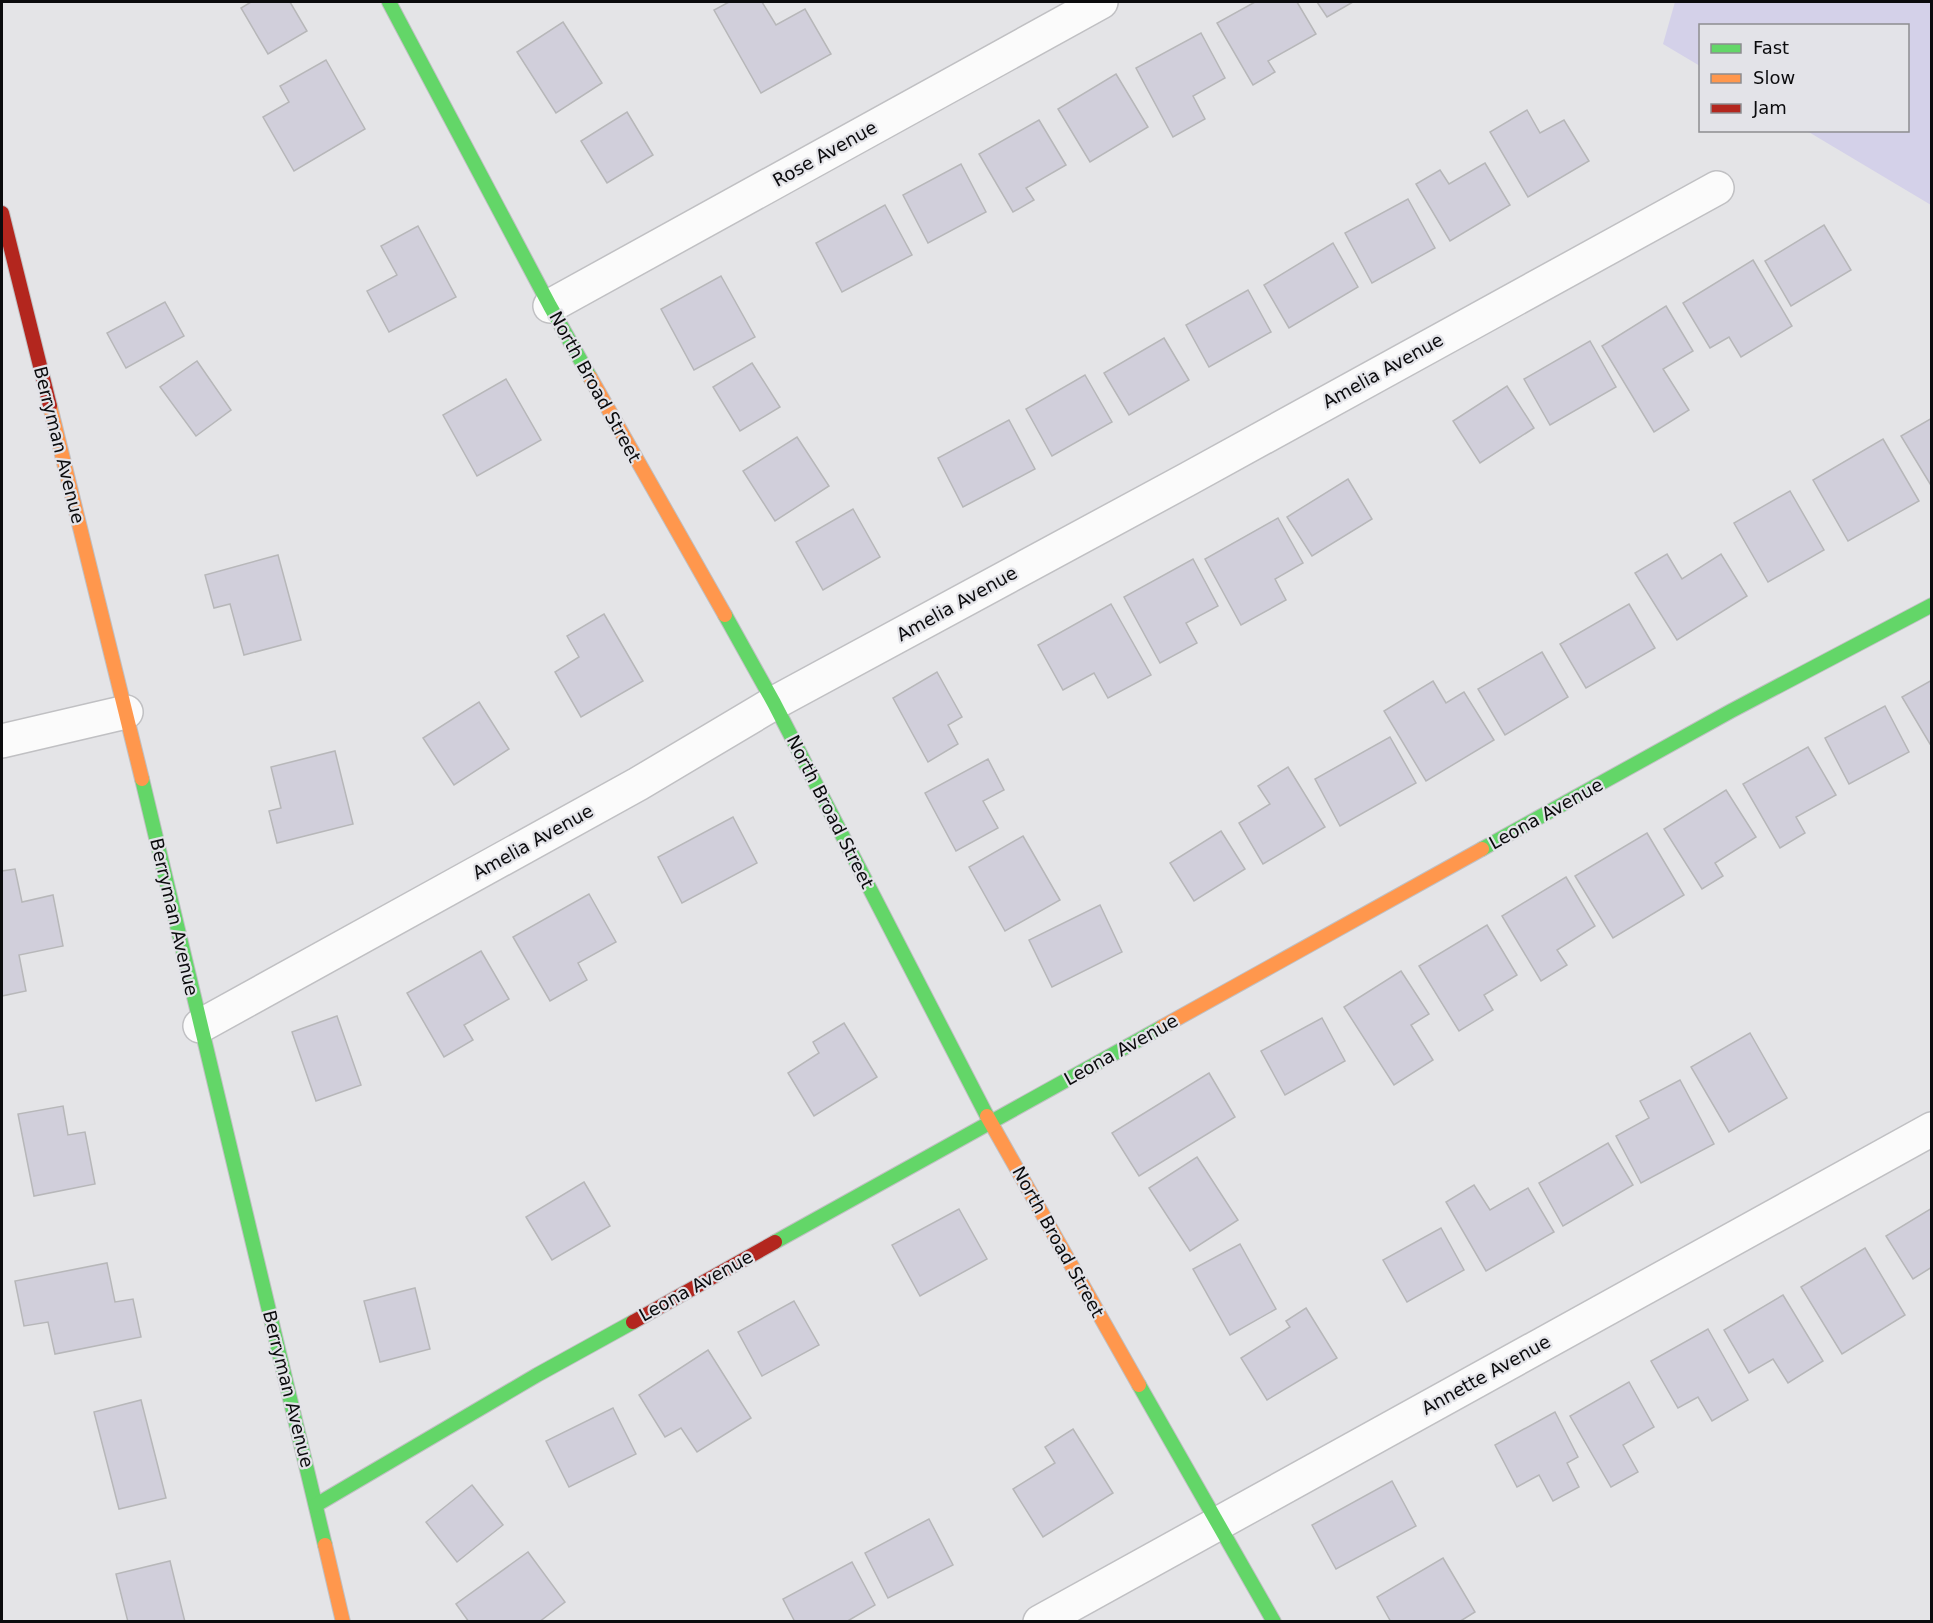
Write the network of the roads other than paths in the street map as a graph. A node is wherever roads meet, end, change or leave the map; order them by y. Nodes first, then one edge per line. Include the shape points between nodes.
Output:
1 (389, 2) edge
2 (1101, 2) edge
3 (1717, 188) dead end
4 (2, 213) edge
5 (549, 306) junction
6 (1932, 605) edge
7 (774, 704) junction
8 (126, 712) junction
9 (2, 741) edge
10 (200, 1026) junction
11 (990, 1122) junction
12 (1932, 1129) edge
13 (316, 1505) junction
14 (1217, 1524) junction
15 (344, 1622) edge
16 (1040, 1622) edge
17 (1274, 1622) edge

1 - 5 street, North Broad Street
2 - 5 street, Rose Avenue
3 - 7 street, Amelia Avenue
4 - 8 street, Berryman Avenue
5 - 7 street, North Broad Street
6 - 11 street, Leona Avenue via 1731,711
7 - 10 street, Amelia Avenue via 618,795
7 - 11 street, North Broad Street
8 - 9 street
8 - 10 street, Berryman Avenue
10 - 13 street, Berryman Avenue
11 - 13 street, Leona Avenue via 537,1375
11 - 14 street, North Broad Street
12 - 14 street, Annette Avenue
13 - 15 street, Berryman Avenue
14 - 16 street, Annette Avenue
14 - 17 street, North Broad Street

